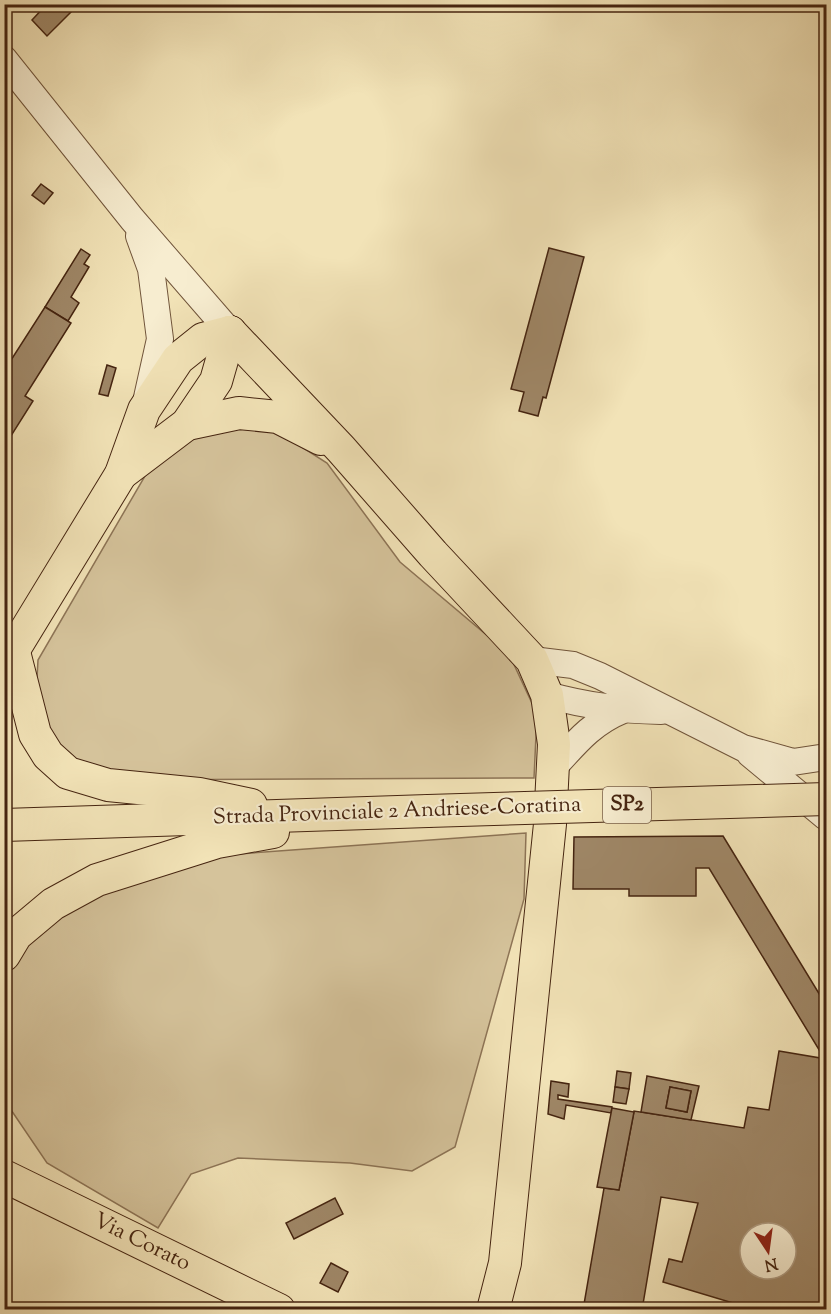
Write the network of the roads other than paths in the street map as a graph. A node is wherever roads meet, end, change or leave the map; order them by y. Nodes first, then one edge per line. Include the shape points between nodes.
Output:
1 (4, 60) edge
2 (132, 219) junction
3 (230, 332) junction
4 (144, 410) junction
5 (187, 424) junction
6 (341, 449) junction
7 (121, 474) junction
8 (9, 659) edge
9 (532, 660) junction
10 (547, 695) junction
11 (623, 710) junction
12 (668, 711) junction
13 (743, 748) junction
14 (826, 757) edge
15 (553, 768) junction
16 (826, 799) edge
17 (377, 813) junction
18 (302, 815) junction
19 (826, 817) edge
20 (4, 825) edge
21 (4, 955) edge
22 (4, 1176) edge
23 (505, 1263) junction
24 (279, 1310) edge
25 (494, 1310) edge
26 (512, 1310) edge

1 - 2 street
2 - 3 street
2 - 4 street via 151,269 160,339
3 - 4 main road via 203,339 178,359
3 - 5 main road via 216,381
3 - 6 main road
4 - 7 main road
5 - 6 main road via 239,413 278,417
5 - 7 main road
6 - 9 main road
7 - 8 main road
8 - 18 main road via 35,734 48,755 68,773 108,785 199,794
9 - 10 main road
9 - 12 street via 573,665
10 - 11 street via 587,706
10 - 15 main road
11 - 12 street
11 - 15 street via 605,717 585,733
12 - 13 street
13 - 14 street via 793,762
13 - 19 street
15 - 23 main road
16 - 17 main road, Strada Provinciale 2 Andriese-Coratina / SP2, bridge
17 - 18 main road, Strada Provinciale 2 Andriese-Coratina / SP2
17 - 21 main road via 218,842 97,880 53,904 16,935
18 - 20 main road, Strada Provinciale 2 Andriese-Coratina / SP2
22 - 24 main road, Via Corato
23 - 25 main road
23 - 26 main road

